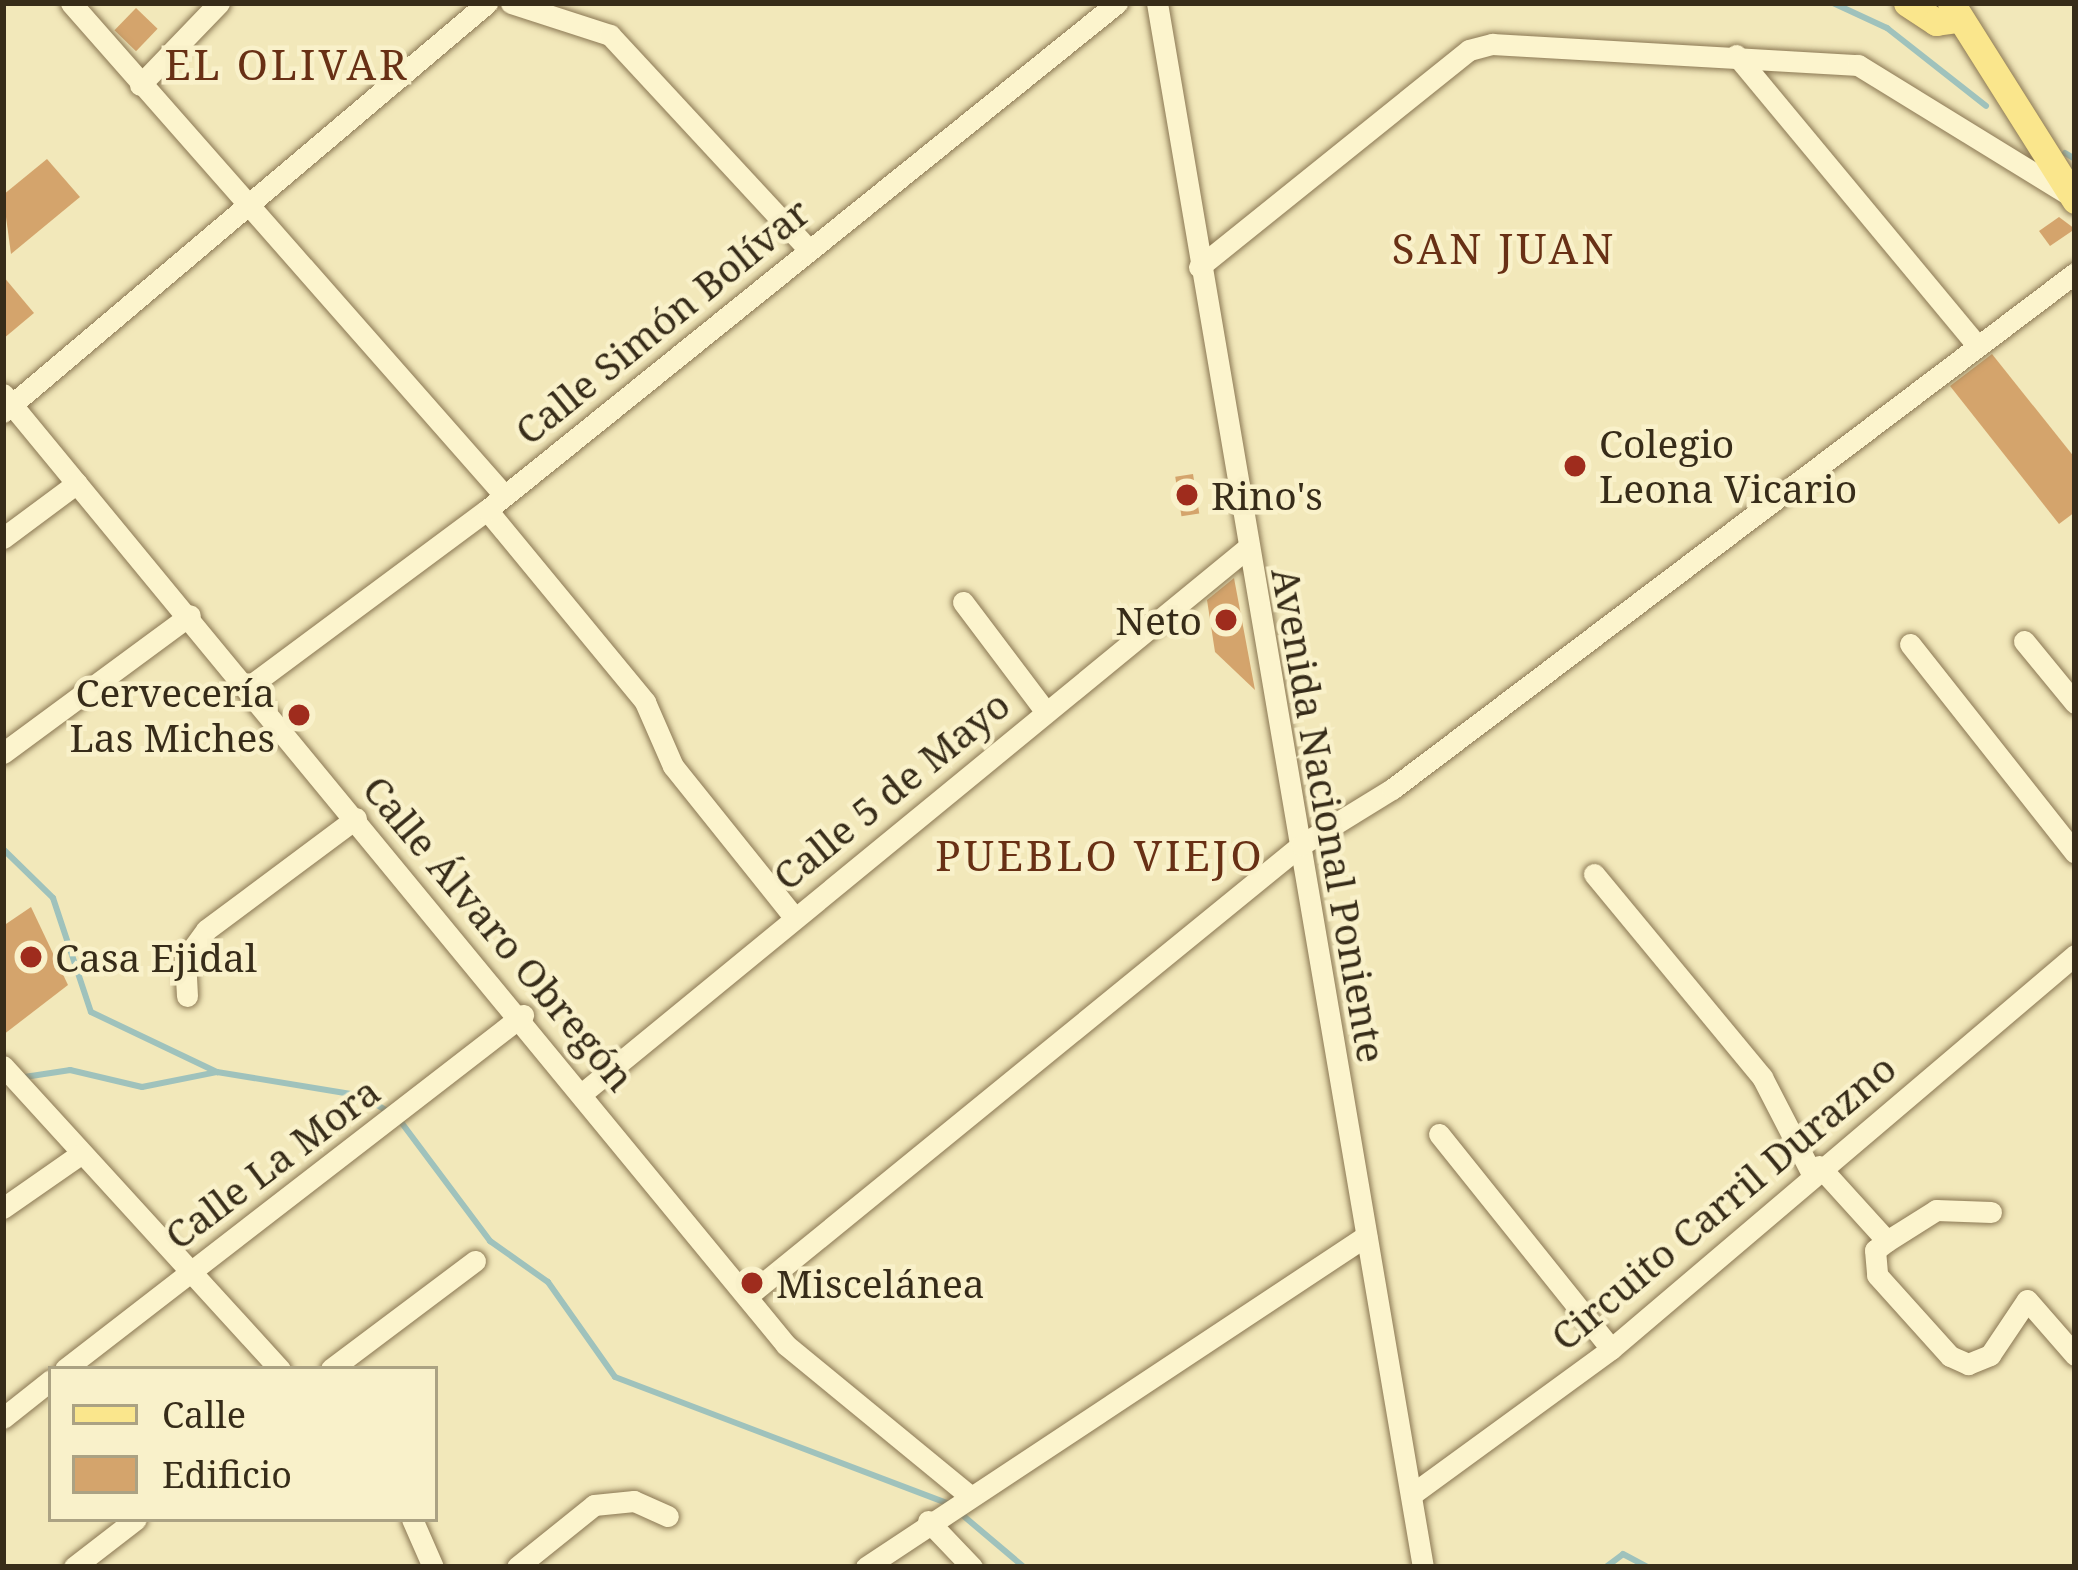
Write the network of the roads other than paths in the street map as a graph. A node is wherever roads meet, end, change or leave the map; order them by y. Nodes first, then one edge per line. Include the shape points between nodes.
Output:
1 (70, 3) edge
2 (219, 3) edge
3 (487, 3) edge
4 (511, 3) edge
5 (1117, 3) edge
6 (1156, 3) edge
7 (1907, 3) edge
8 (1960, 8) edge
9 (1736, 55) junction
10 (140, 85) junction
11 (2072, 197) edge
12 (245, 210) junction
13 (808, 249) junction
14 (1199, 267) junction
15 (2075, 273) edge
16 (1978, 346) junction
17 (6, 404) edge
18 (77, 483) junction
19 (496, 502) junction
20 (3, 538) edge
21 (1246, 549) junction
22 (963, 602) dead end
23 (190, 615) junction
24 (2024, 641) dead end
25 (1910, 644) dead end
26 (247, 688) junction
27 (2075, 703) edge
28 (1045, 711) junction
29 (3, 753) edge
30 (356, 818) junction
31 (1301, 845) junction
32 (2075, 853) edge
33 (1594, 874) dead end
34 (794, 916) junction
35 (2075, 956) edge
36 (188, 996) dead end
37 (524, 1015) junction
38 (3, 1066) edge
39 (585, 1090) junction
40 (1439, 1134) dead end
41 (79, 1155) junction
42 (1815, 1170) junction
43 (3, 1208) edge
44 (1990, 1212) dead end
45 (1366, 1236) junction
46 (1887, 1241) junction
47 (475, 1261) dead end
48 (189, 1271) junction
49 (750, 1294) junction
50 (1611, 1348) junction
51 (2075, 1354) edge
52 (69, 1366) edge
53 (277, 1366) edge
54 (335, 1366) edge
55 (48, 1382) edge
56 (3, 1418) edge
57 (965, 1492) junction
58 (1412, 1495) junction
59 (668, 1516) dead end
60 (928, 1520) junction
61 (132, 1522) edge
62 (413, 1522) edge
63 (74, 1567) edge
64 (433, 1567) edge
65 (517, 1567) edge
66 (866, 1567) edge
67 (972, 1567) edge
68 (1423, 1567) edge

1 - 10 street
2 - 10 street
3 - 12 street
4 - 13 street via 610,35
5 - 13 street, Calle Simón Bolívar
6 - 14 street, Avenida Nacional Poniente
7 - 8 main road via 1936,22
8 - 11 main road
9 - 11 street via 1858,64
9 - 14 street via 1468,50
9 - 16 street
10 - 12 street
12 - 17 street
12 - 19 street
13 - 19 street, Calle Simón Bolívar
14 - 21 street, Avenida Nacional Poniente
15 - 16 street
16 - 31 street via 1392,789
17 - 18 street, Calle Álvaro Obregón
18 - 20 street
18 - 23 street, Calle Álvaro Obregón
19 - 26 street, Calle Simón Bolívar
19 - 34 street via 645,702 673,766
21 - 28 street, Calle 5 de Mayo
21 - 31 street, Avenida Nacional Poniente
22 - 28 street
23 - 26 street, Calle Álvaro Obregón
23 - 29 street
24 - 27 street
25 - 32 street
26 - 30 street, Calle Álvaro Obregón
28 - 34 street, Calle 5 de Mayo
30 - 36 street via 206,930 185,959
30 - 37 street, Calle Álvaro Obregón
31 - 45 street, Avenida Nacional Poniente
31 - 49 street
33 - 42 street via 1750,1060
34 - 39 street, Calle 5 de Mayo
35 - 42 street, Circuito Carril Durazno
37 - 39 street, Calle Álvaro Obregón
37 - 48 street, Calle La Mora
38 - 41 street
39 - 49 street, Calle Álvaro Obregón
40 - 50 street
41 - 43 street
41 - 48 street
42 - 46 street
42 - 50 street, Circuito Carril Durazno
44 - 46 street via 1936,1210
45 - 57 street
45 - 58 street, Avenida Nacional Poniente
46 - 51 street via 1875,1250 1877,1275 1958,1361 1990,1355 2027,1300
47 - 54 street
48 - 52 street, Calle La Mora
48 - 53 street
49 - 57 street, Calle Álvaro Obregón via 786,1345
50 - 58 street, Circuito Carril Durazno
55 - 56 street
57 - 60 street
58 - 68 street, Avenida Nacional Poniente
59 - 65 street via 634,1501 594,1505
60 - 66 street
60 - 67 street
61 - 63 street
62 - 64 street

